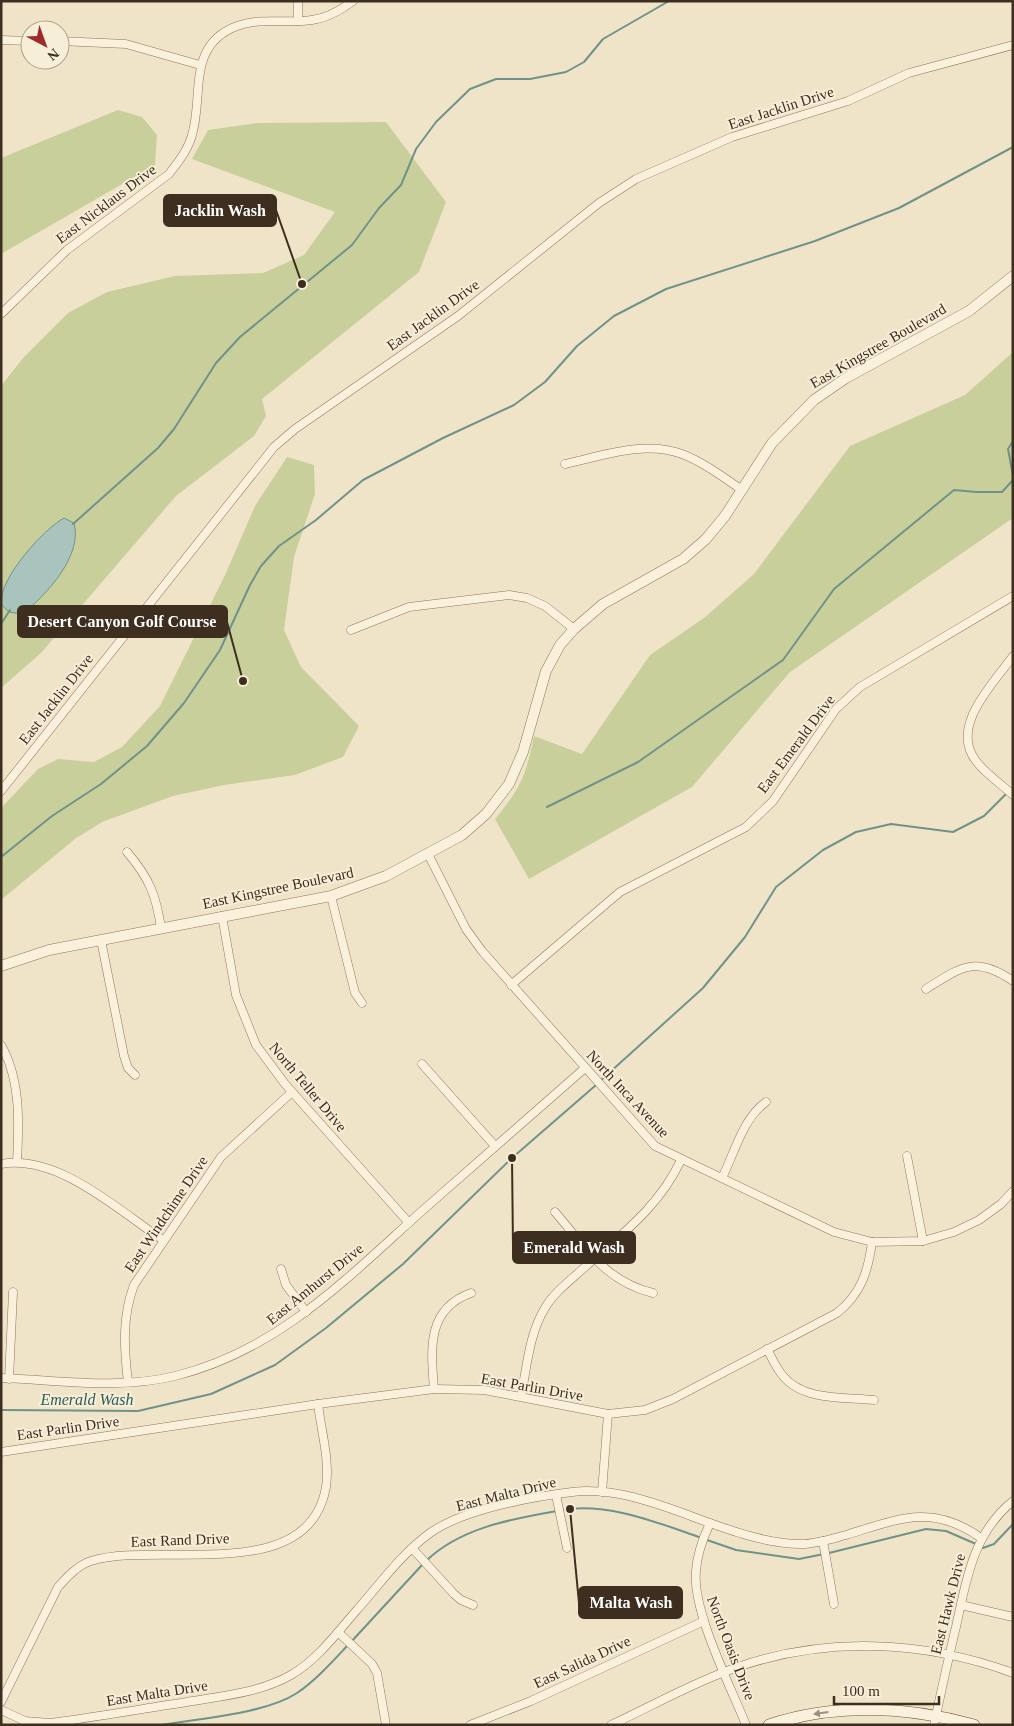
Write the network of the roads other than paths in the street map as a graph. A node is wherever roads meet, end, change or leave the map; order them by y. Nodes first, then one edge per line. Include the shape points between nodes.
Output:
1 (298, 1) edge
2 (353, 1) edge
3 (298, 21) junction
4 (1, 40) edge
5 (20, 41) edge
6 (70, 42) edge
7 (1013, 45) edge
8 (200, 65) junction
9 (1013, 276) edge
10 (1, 314) edge
11 (565, 464) dead end
12 (742, 490) junction
13 (1013, 596) edge
14 (574, 629) junction
15 (351, 630) dead end
16 (1013, 656) edge
17 (1, 791) edge
18 (1013, 795) edge
19 (127, 852) dead end
20 (428, 854) junction
21 (331, 896) junction
22 (222, 916) junction
23 (161, 928) junction
24 (101, 940) junction
25 (1, 966) edge
26 (1013, 980) edge
27 (511, 985) junction
28 (926, 989) dead end
29 (362, 1003) dead end
30 (1, 1045) edge
31 (422, 1064) dead end
32 (585, 1068) junction
33 (134, 1075) dead end
34 (292, 1092) junction
35 (766, 1102) dead end
36 (495, 1146) junction
37 (906, 1156) dead end
38 (681, 1160) junction
39 (17, 1162) junction
40 (1, 1164) edge
41 (722, 1178) junction
42 (1013, 1192) edge
43 (555, 1212) dead end
44 (409, 1223) junction
45 (163, 1240) junction
46 (923, 1241) junction
47 (872, 1242) junction
48 (595, 1258) junction
49 (281, 1269) dead end
50 (13, 1292) dead end
51 (471, 1293) dead end
52 (653, 1293) dead end
53 (306, 1312) junction
54 (767, 1349) junction
55 (5, 1379) edge
56 (128, 1382) junction
57 (434, 1389) junction
58 (521, 1396) junction
59 (874, 1400) dead end
60 (318, 1404) junction
61 (608, 1414) junction
62 (1, 1452) edge
63 (602, 1492) junction
64 (556, 1495) junction
65 (1013, 1501) edge
66 (710, 1522) junction
67 (981, 1538) junction
68 (823, 1542) junction
69 (412, 1548) junction
70 (567, 1548) dead end
71 (834, 1604) dead end
72 (474, 1605) dead end
73 (961, 1605) junction
74 (1013, 1617) edge
75 (704, 1621) junction
76 (338, 1632) junction
77 (949, 1654) junction
78 (725, 1672) junction
79 (1013, 1673) edge
80 (1, 1702) edge
81 (1, 1710) edge
82 (935, 1720) edge
83 (386, 1725) edge
84 (470, 1725) edge
85 (611, 1725) edge
86 (746, 1725) edge
87 (769, 1725) edge
88 (974, 1725) edge

1 - 3 street
2 - 3 street, East Nicklaus Drive via 322,18
3 - 8 street, East Nicklaus Drive via 262,21 236,26 210,46
4 - 5 street
6 - 8 street via 132,45
7 - 17 street, East Jacklin Drive via 909,73 848,101 732,137 636,179 599,202 458,316 290,432 274,447
8 - 10 street, East Nicklaus Drive via 192,136 169,174 67,250
9 - 12 street, East Kingstree Boulevard via 968,311 846,378 814,400 779,434
11 - 12 street via 632,449 663,449 684,455
12 - 14 street, East Kingstree Boulevard via 717,527 692,552 603,604
13 - 27 street, East Emerald Drive via 860,686 836,709 772,801 746,827 620,892
14 - 15 street via 545,606 509,595 409,607
14 - 20 street, East Kingstree Boulevard via 546,672 523,752 503,793 471,828
16 - 18 street via 977,705 969,725 971,752 976,761
19 - 23 street via 153,889
20 - 21 street, East Kingstree Boulevard via 372,882
20 - 27 street, North Inca Avenue via 466,929
21 - 22 street, East Kingstree Boulevard
21 - 29 street via 355,993
22 - 23 street, East Kingstree Boulevard
22 - 34 street, North Teller Drive via 236,995 247,1026 266,1060
23 - 24 street, East Kingstree Boulevard
24 - 25 street, East Kingstree Boulevard via 49,950
24 - 33 street via 124,1056
26 - 28 street via 994,968 982,965 946,976
27 - 32 street, North Inca Avenue
30 - 39 street via 13,1072 17,1093
31 - 36 street
32 - 36 street, East Amhurst Drive
32 - 38 street, North Inca Avenue via 655,1146
34 - 44 street, North Teller Drive
34 - 45 street, East Windchime Drive via 221,1157
35 - 41 street via 754,1112
36 - 44 street, East Amhurst Drive
37 - 46 street
38 - 41 street, North Inca Avenue
38 - 48 street via 659,1198
39 - 40 street
39 - 45 street via 65,1174
41 - 47 street, North Inca Avenue via 834,1232
42 - 46 street, North Inca Avenue via 979,1220
43 - 48 street
44 - 53 street, East Amhurst Drive
45 - 56 street, East Windchime Drive via 138,1278 128,1301 125,1332
46 - 47 street, North Inca Avenue
47 - 54 street, East Parlin Drive via 869,1268 847,1305
48 - 52 street via 618,1281
48 - 58 street via 553,1296 540,1316 532,1338
49 - 53 street via 286,1286
50 - 55 street
51 - 57 street via 446,1308 436,1325 432,1341
53 - 56 street, East Amhurst Drive via 266,1340 216,1363 174,1376
54 - 59 street via 783,1376 800,1390
54 - 61 street, East Parlin Drive via 672,1399 645,1410
55 - 56 street, East Amhurst Drive
57 - 58 street, East Parlin Drive via 484,1390
57 - 60 street, East Parlin Drive
58 - 61 street, East Parlin Drive
60 - 62 street, East Parlin Drive
60 - 80 street, East Rand Drive via 326,1488 314,1515 294,1537 256,1551 120,1556 89,1562 69,1574 58,1587
61 - 63 street
63 - 64 street, East Malta Drive
63 - 66 street, East Malta Drive via 626,1495
64 - 69 street, East Malta Drive via 463,1516 438,1528
64 - 70 street
65 - 67 street, East Hawk Drive
66 - 68 street, East Malta Drive via 780,1543
66 - 75 street, North Oasis Drive via 696,1571 696,1593
67 - 68 street, East Malta Drive via 949,1520 922,1516 896,1519
67 - 73 street, East Hawk Drive via 970,1565
68 - 71 street
69 - 72 street via 454,1594
69 - 76 street, East Malta Drive
73 - 74 street
73 - 77 street, East Hawk Drive
75 - 78 street, North Oasis Drive
75 - 84 street, East Salida Drive via 531,1701
76 - 81 street, East Malta Drive via 302,1668 279,1682 239,1693 50,1723 25,1721
76 - 83 street via 372,1664 377,1673
77 - 78 street via 889,1646 824,1647 786,1654
77 - 79 street
77 - 82 street, East Hawk Drive
78 - 85 street
78 - 86 street, North Oasis Drive
82 -> 87 main road via 879,1709 802,1716
82 - 88 main road

